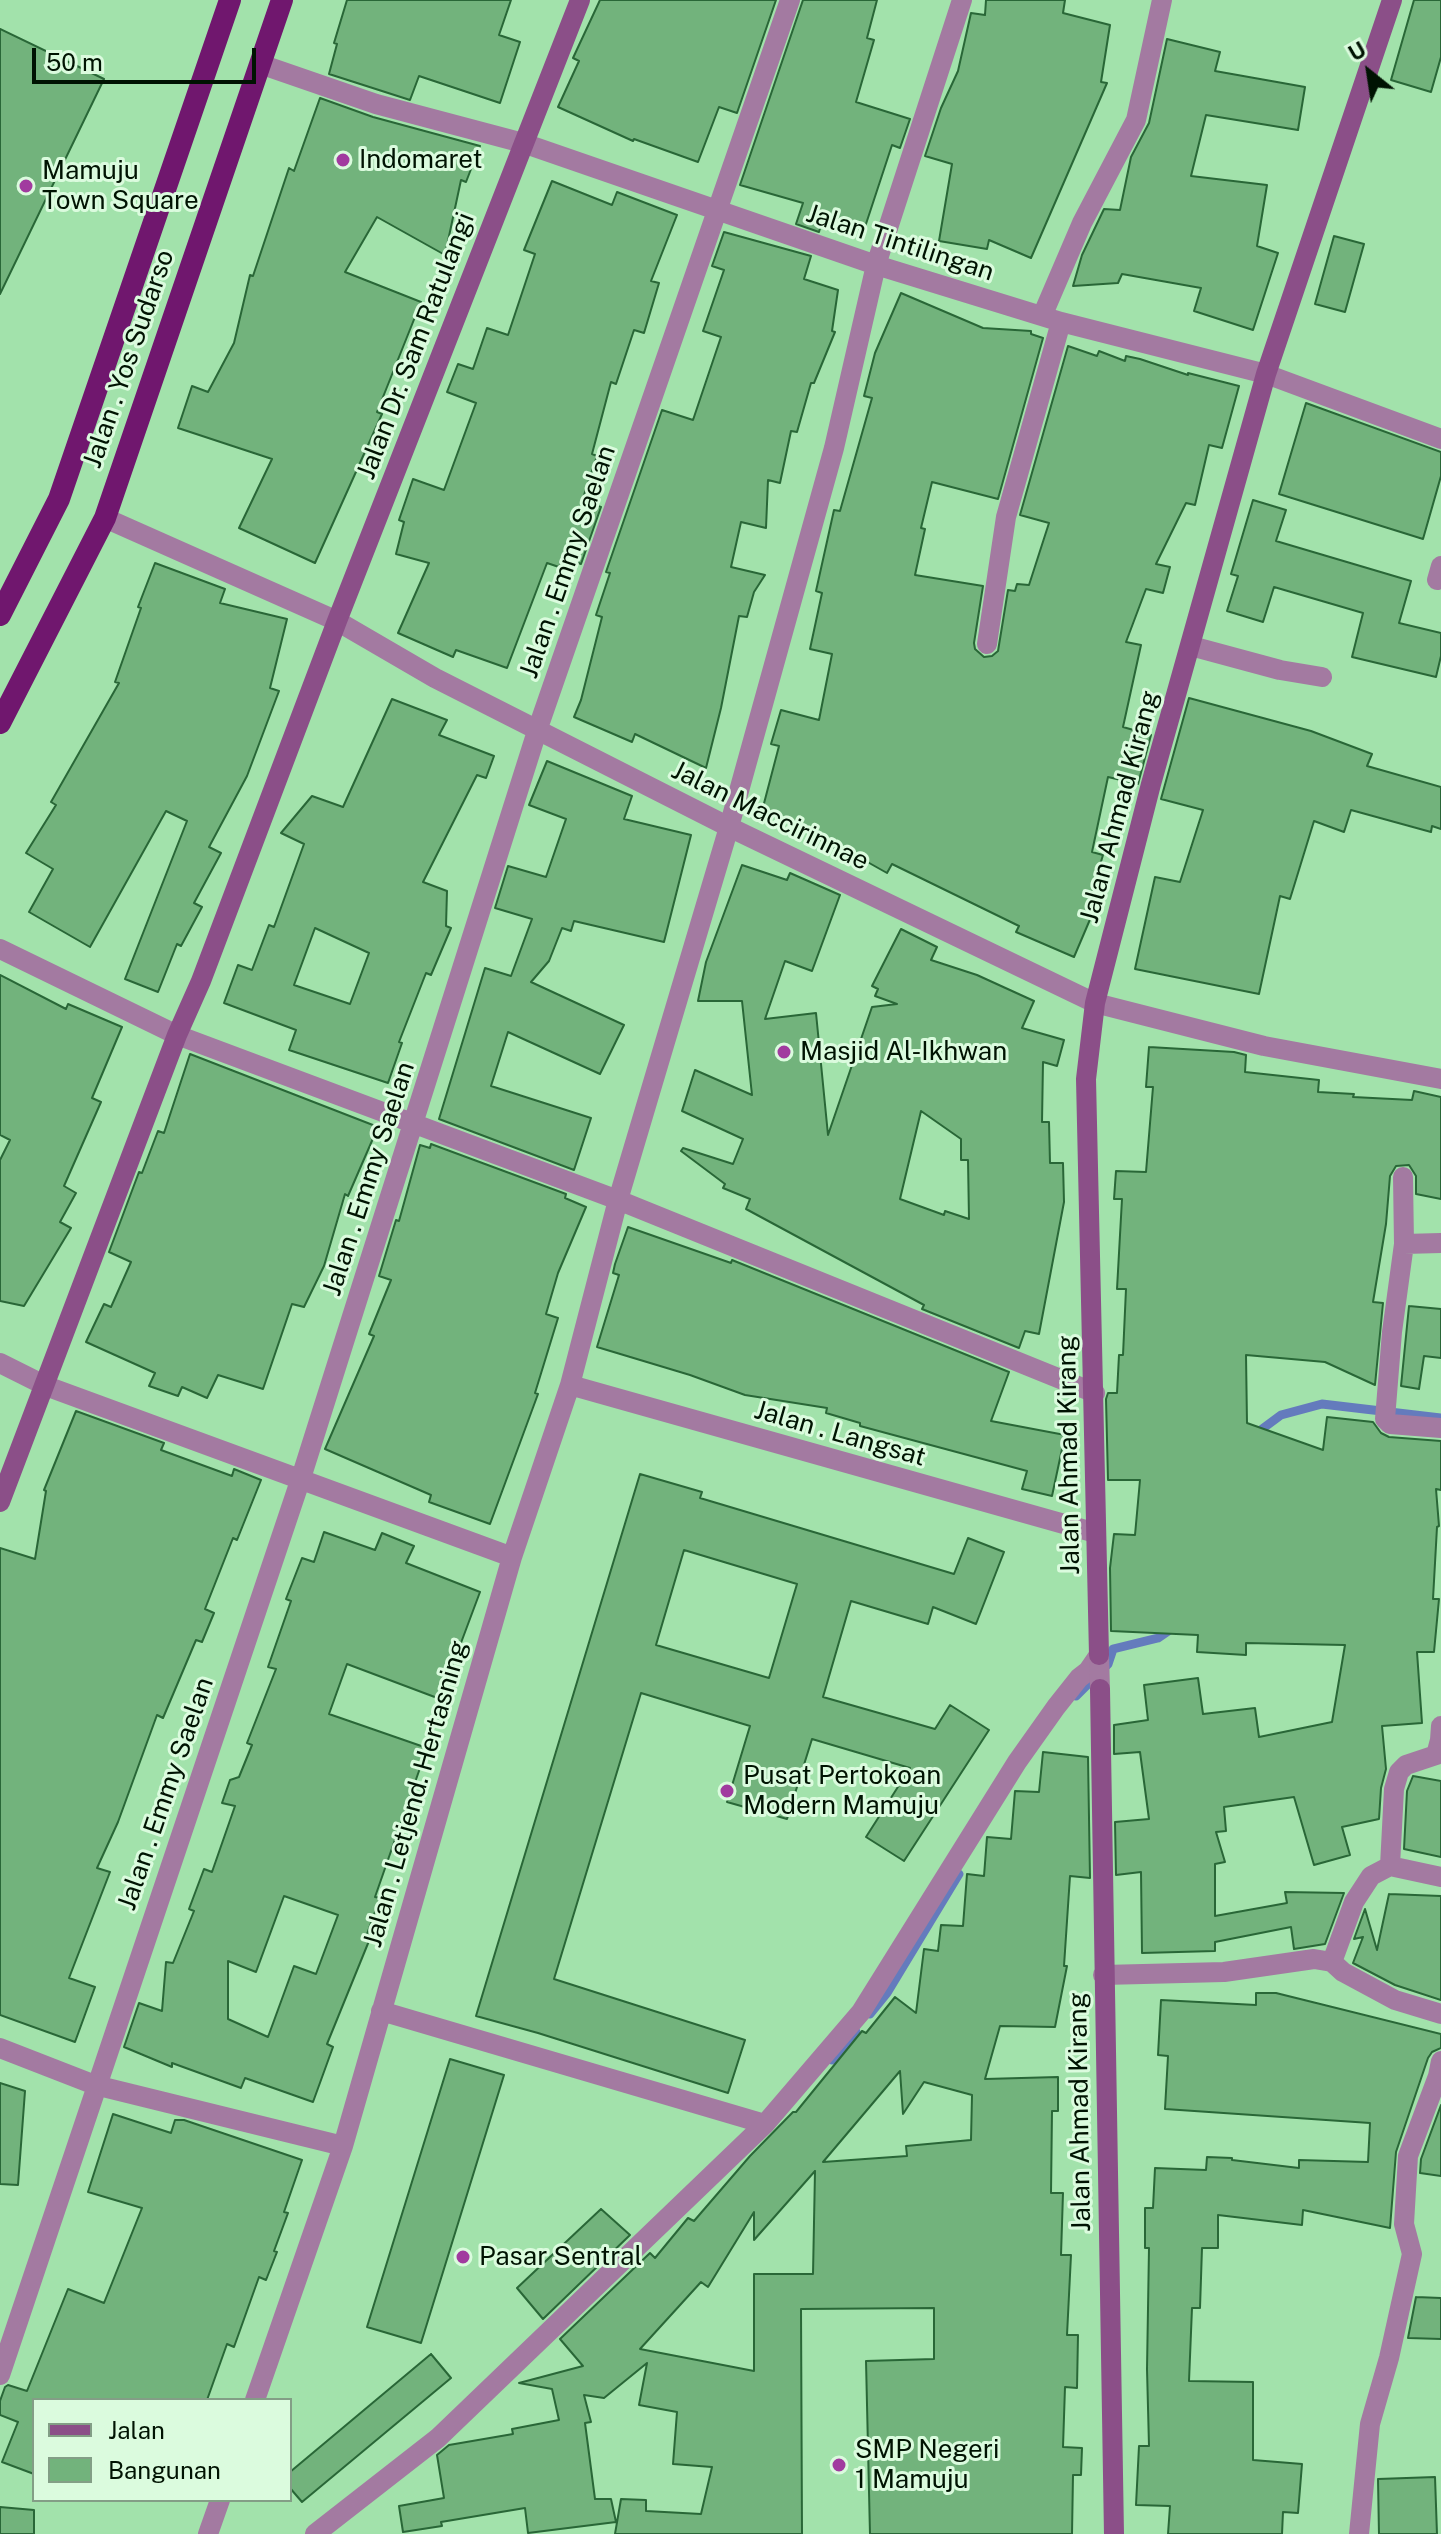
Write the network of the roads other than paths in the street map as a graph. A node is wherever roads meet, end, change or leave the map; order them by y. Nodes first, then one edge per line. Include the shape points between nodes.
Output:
1 (230, 0) edge
2 (282, 0) edge
3 (580, 0) edge
4 (790, 0) edge
5 (962, 0) edge
6 (1162, 0) edge
7 (1392, 0) edge
8 (260, 64) junction
9 (523, 143) junction
10 (717, 211) junction
11 (876, 265) junction
12 (1052, 318) junction
13 (1266, 374) junction
14 (1441, 439) edge
15 (105, 518) junction
16 (0, 615) edge
17 (337, 621) junction
18 (987, 644) dead end
19 (1191, 646) junction
20 (1322, 677) dead end
21 (0, 723) edge
22 (538, 728) junction
23 (729, 827) junction
24 (0, 949) edge
25 (1095, 1003) junction
26 (177, 1035) junction
27 (1441, 1079) edge
28 (414, 1123) junction
29 (1403, 1177) dead end
30 (618, 1200) junction
31 (1441, 1243) edge
32 (1404, 1244) junction
33 (0, 1363) edge
34 (570, 1385) junction
35 (46, 1386) junction
36 (1095, 1393) junction
37 (1441, 1428) edge
38 (301, 1478) junction
39 (0, 1502) edge
40 (1096, 1533) junction
41 (512, 1557) junction
42 (1099, 1656) junction
43 (1100, 1689) joint
44 (1441, 1726) edge
45 (1390, 1866) junction
46 (1441, 1877) edge
47 (1332, 1962) junction
48 (1103, 1975) junction
49 (381, 2011) junction
50 (1441, 2014) edge
51 (0, 2048) edge
52 (1441, 2061) edge
53 (95, 2085) junction
54 (765, 2124) junction
55 (343, 2146) junction
56 (1, 2369) edge
57 (256, 2398) edge
58 (219, 2502) edge
59 (208, 2534) edge
60 (315, 2534) edge
61 (1114, 2534) edge
62 (1359, 2534) edge

1 - 16 highway, Jalan . Yos Sudarso via 59,499
2 - 8 highway, Jalan . Yos Sudarso
3 - 9 main road, Jalan Dr. Sam Ratulangi
4 - 10 street, Jalan . Emmy Saelan
5 - 11 street, Jalan . Letjend. Hertasning
6 - 12 street via 1136,120 1082,223
7 - 13 main road, Jalan Ahmad Kirang
8 - 9 street, Jalan Tintilingan via 376,104
8 - 15 highway, Jalan . Yos Sudarso
9 - 10 street, Jalan Tintilingan
9 - 17 main road, Jalan Dr. Sam Ratulangi
10 - 11 street, Jalan Tintilingan
10 - 22 street, Jalan . Emmy Saelan
11 - 12 street, Jalan Tintilingan
11 - 23 street, Jalan . Letjend. Hertasning via 834,448
12 - 13 street, Jalan Tintilingan
12 - 18 street via 1006,517
13 - 14 street, Jalan Tintilingan
13 - 19 main road, Jalan Ahmad Kirang
15 - 17 street, Jalan Maccirinnae
15 - 21 highway, Jalan . Yos Sudarso
17 - 22 street, Jalan Maccirinnae via 435,678
17 - 26 main road, Jalan Dr. Sam Ratulangi
19 - 20 street
19 - 25 main road, Jalan Ahmad Kirang
22 - 23 street, Jalan Maccirinnae
22 - 28 street, Jalan . Emmy Saelan
23 - 25 street, Jalan Maccirinnae
23 - 30 street, Jalan . Letjend. Hertasning
24 - 26 street
25 - 27 street, Jalan Maccirinnae via 1264,1046
25 - 36 main road, Jalan Ahmad Kirang via 1086,1079
26 - 28 street
26 - 35 main road, Jalan Dr. Sam Ratulangi
28 - 30 street
28 - 38 street, Jalan . Emmy Saelan
29 - 32 street
30 - 34 street, Jalan . Letjend. Hertasning
30 - 36 street
31 - 32 street
32 - 37 street via 1385,1419 1390,1424
33 - 35 street
34 - 40 street, Jalan . Langsat
34 - 41 street, Jalan . Letjend. Hertasning
35 - 38 street
35 - 39 main road, Jalan Dr. Sam Ratulangi
36 - 40 main road, Jalan Ahmad Kirang
38 - 41 street
38 - 53 street, Jalan . Emmy Saelan
40 - 42 main road, Jalan Ahmad Kirang
41 - 49 street, Jalan . Letjend. Hertasning
42 - 43 street
42 - 54 street via 1017,1762 861,2012
43 - 48 main road, Jalan Ahmad Kirang
44 - 45 street via 1436,1755 1399,1772
45 - 46 street
45 - 47 street via 1361,1888
47 - 48 street via 1314,1959 1224,1972
47 - 50 street via 1395,2000
48 - 61 main road, Jalan Ahmad Kirang
49 - 54 street
49 - 55 street, Jalan . Letjend. Hertasning
51 - 53 street
52 - 62 street via 1408,2156 1404,2224 1412,2254 1370,2424
53 - 55 street
53 - 56 street, Jalan . Emmy Saelan
54 - 60 street via 438,2438
55 - 57 street, Jalan . Letjend. Hertasning
58 - 59 street

